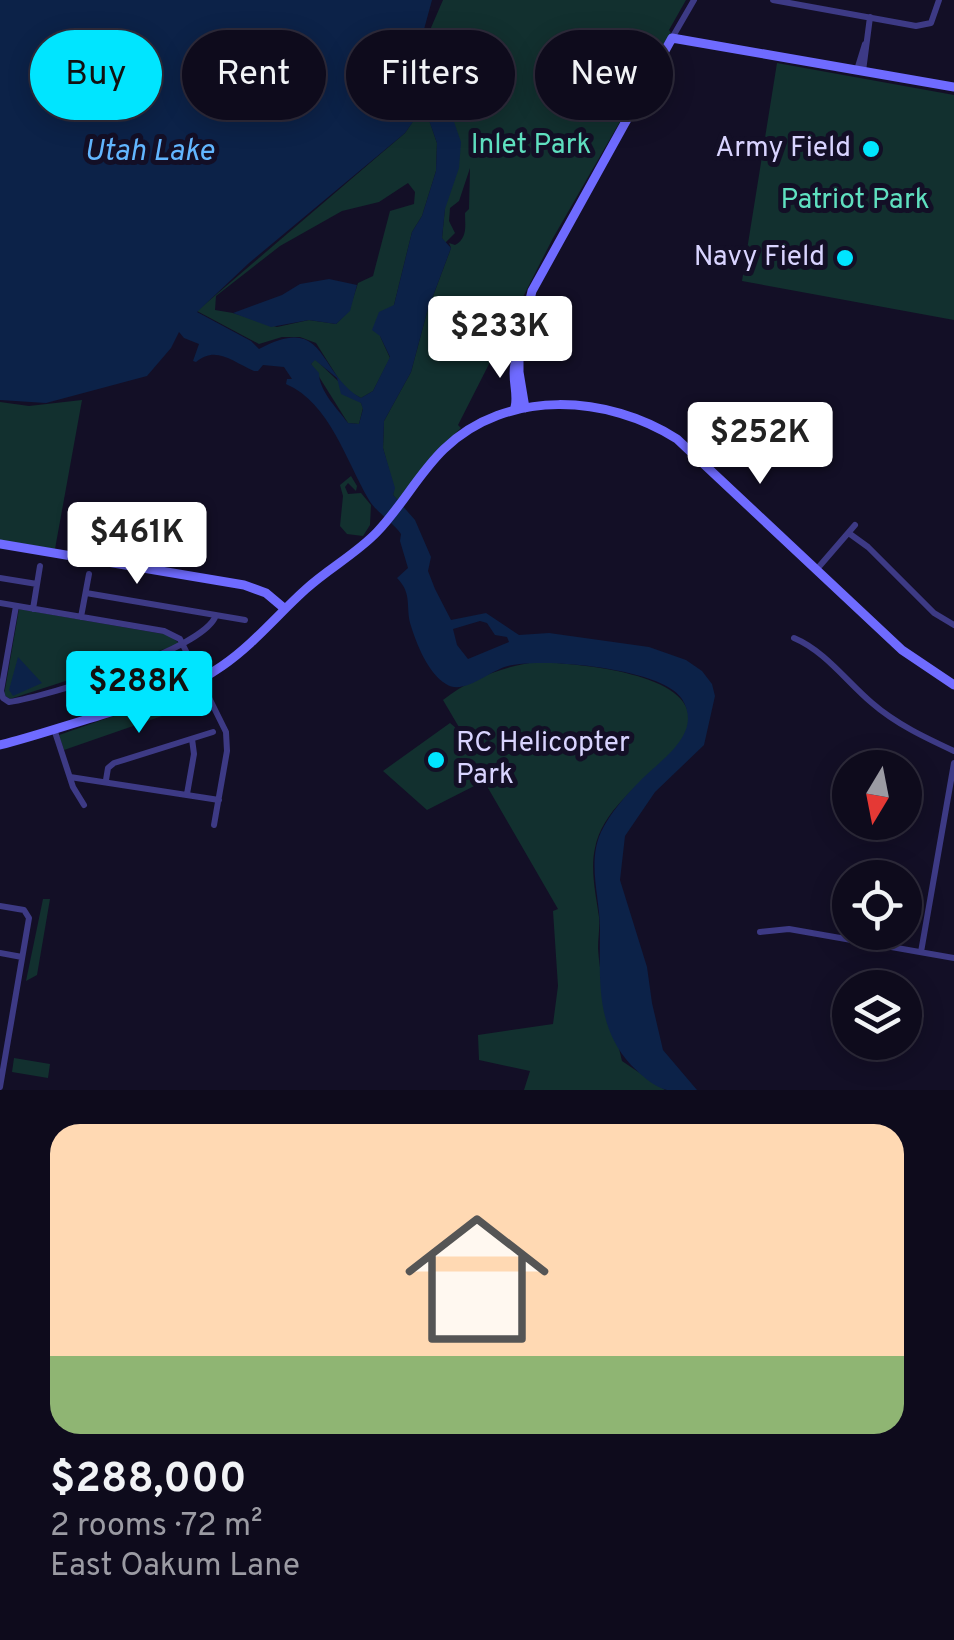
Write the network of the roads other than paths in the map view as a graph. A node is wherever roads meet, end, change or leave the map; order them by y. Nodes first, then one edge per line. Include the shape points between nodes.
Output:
1 (694, 0) edge
2 (773, 0) edge
3 (940, 0) edge
4 (870, 18) junction
5 (673, 36) edge
6 (673, 38) edge
7 (860, 71) junction
8 (954, 88) edge
9 (627, 120) edge
10 (519, 409) junction
11 (855, 524) dead end
12 (853, 537) junction
13 (0, 544) edge
14 (40, 566) dead end
15 (817, 569) junction
16 (328, 573) junction
17 (89, 574) dead end
18 (0, 578) edge
19 (37, 584) junction
20 (86, 593) junction
21 (0, 603) edge
22 (16, 606) junction
23 (33, 609) junction
24 (286, 609) junction
25 (216, 615) junction
26 (82, 617) junction
27 (245, 620) dead end
28 (954, 625) edge
29 (794, 638) dead end
30 (254, 640) junction
31 (184, 644) junction
32 (201, 679) junction
33 (954, 685) edge
34 (54, 729) junction
35 (213, 732) dead end
36 (192, 739) junction
37 (0, 744) edge
38 (954, 751) edge
39 (954, 763) edge
40 (70, 777) junction
41 (106, 780) junction
42 (187, 794) junction
43 (218, 800) junction
44 (84, 806) dead end
45 (214, 825) dead end
46 (0, 906) edge
47 (760, 932) dead end
48 (920, 952) junction
49 (0, 953) edge
50 (22, 957) junction
51 (954, 958) edge
52 (0, 1087) edge

1 - 5 street
2 - 4 street
3 - 4 street via 931,23
4 - 7 street
6 - 7 main road
7 - 8 main road
9 - 10 main road via 538,280 524,318
10 - 15 main road via 594,406 659,428 694,451
10 - 16 main road via 456,438 386,522
11 - 12 street
12 - 15 street
12 - 28 street
13 - 24 main road via 244,585
14 - 19 street
15 - 33 main road via 902,650
16 - 24 main road
16 - 30 main road
17 - 20 street
18 - 19 street
19 - 23 street
20 - 25 street
20 - 26 street
21 - 22 street
22 - 23 street
22 - 31 street via 4,700 108,673
23 - 26 street
24 - 30 main road
25 - 27 street
25 - 31 street
26 - 31 street via 164,631
29 - 38 street via 874,705
30 - 32 main road
31 - 32 street
32 - 34 main road
32 - 43 street via 226,732
34 - 37 main road
34 - 40 street
35 - 36 street
36 - 41 street via 114,763
36 - 42 street
39 - 48 street
40 - 41 street
40 - 44 street
41 - 42 street
42 - 43 street
43 - 45 street
46 - 50 street via 29,916
47 - 48 street via 789,930
48 - 51 street
49 - 50 street
50 - 52 street

